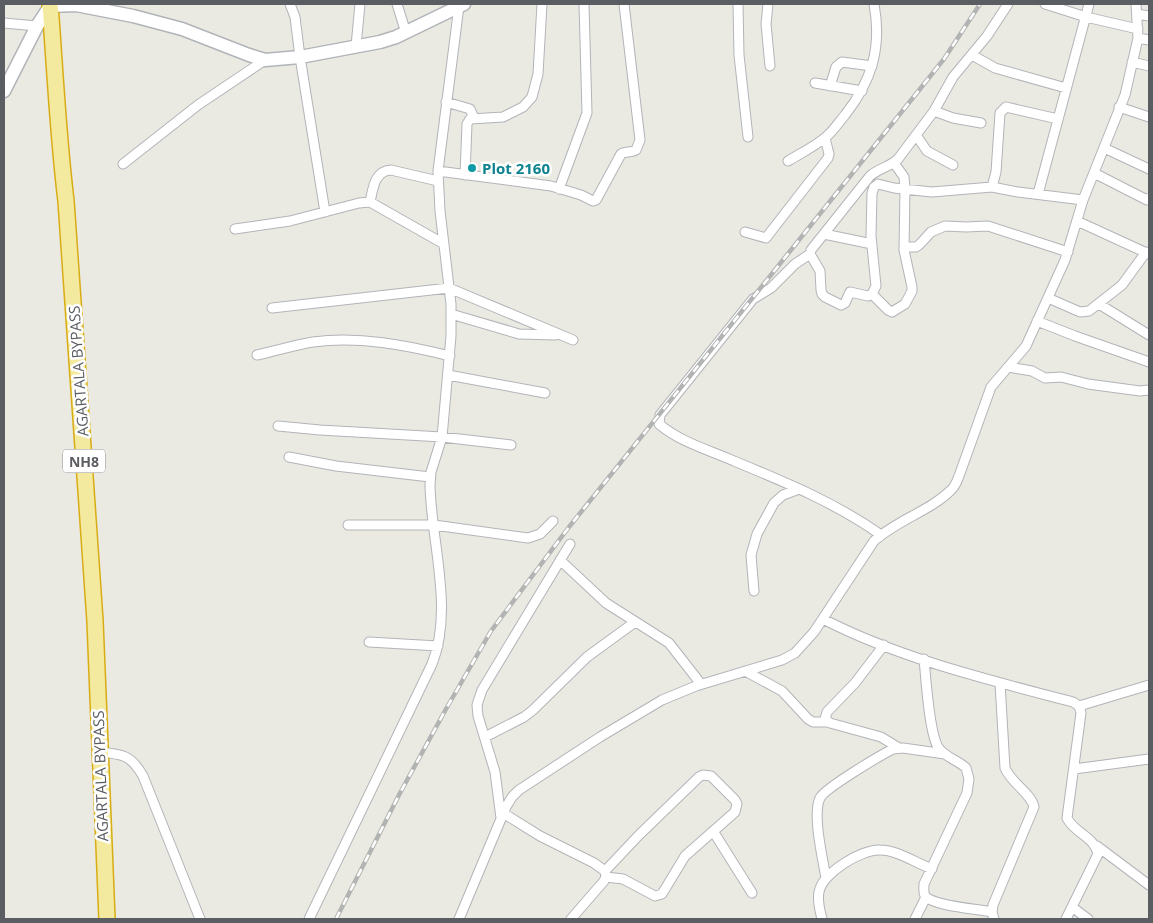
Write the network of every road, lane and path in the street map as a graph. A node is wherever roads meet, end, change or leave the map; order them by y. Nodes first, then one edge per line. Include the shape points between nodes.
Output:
1 (290, 4) edge
2 (360, 4) edge
3 (397, 4) edge
4 (542, 4) edge
5 (584, 4) edge
6 (624, 4) edge
7 (738, 4) edge
8 (768, 4) edge
9 (874, 4) edge
10 (1008, 4) edge
11 (1045, 4) edge
12 (1089, 4) edge
13 (1136, 4) edge
14 (50, 5) edge
15 (462, 5) edge
16 (1137, 14) junction
17 (1149, 16) edge
18 (1086, 17) junction
19 (4, 22) edge
20 (36, 26) junction
21 (406, 33) junction
22 (1138, 33) junction
23 (1149, 40) edge
24 (356, 46) junction
25 (972, 55) junction
26 (300, 56) junction
27 (265, 60) junction
28 (1132, 62) junction
29 (770, 66) dead end
30 (872, 66) junction
31 (1149, 66) edge
32 (814, 84) dead end
33 (830, 86) junction
34 (1066, 88) junction
35 (4, 90) edge
36 (862, 91) junction
37 (446, 102) junction
38 (1120, 107) junction
39 (934, 111) junction
40 (1149, 117) edge
41 (474, 118) junction
42 (1058, 118) junction
43 (981, 123) dead end
44 (916, 135) junction
45 (748, 137) dead end
46 (825, 138) junction
47 (1104, 148) junction
48 (788, 161) dead end
49 (894, 163) junction
50 (123, 164) dead end
51 (954, 165) dead end
52 (1149, 169) edge
53 (438, 171) junction
54 (1094, 173) junction
55 (465, 175) junction
56 (438, 181) junction
57 (992, 187) junction
58 (559, 189) junction
59 (905, 189) junction
60 (1038, 194) junction
61 (1149, 198) edge
62 (1082, 200) junction
63 (370, 202) junction
64 (325, 212) junction
65 (1077, 221) junction
66 (235, 230) dead end
67 (745, 232) dead end
68 (824, 234) junction
69 (444, 244) junction
70 (872, 244) junction
71 (904, 246) junction
72 (1068, 252) junction
73 (1148, 253) edge
74 (810, 254) junction
75 (448, 288) junction
76 (872, 294) junction
77 (1048, 298) junction
78 (1098, 304) junction
79 (272, 308) dead end
80 (451, 314) junction
81 (1037, 321) junction
82 (559, 334) junction
83 (1149, 335) edge
84 (573, 340) dead end
85 (257, 354) dead end
86 (450, 356) junction
87 (1149, 362) edge
88 (1008, 367) junction
89 (448, 374) junction
90 (1149, 390) edge
91 (545, 393) dead end
92 (278, 426) dead end
93 (442, 437) junction
94 (511, 445) dead end
95 (289, 457) dead end
96 (430, 477) junction
97 (799, 489) junction
98 (553, 521) dead end
99 (348, 525) dead end
100 (434, 525) junction
101 (881, 535) junction
102 (570, 544) dead end
103 (560, 560) junction
104 (754, 591) dead end
105 (823, 619) junction
106 (635, 622) junction
107 (369, 642) dead end
108 (884, 645) junction
109 (438, 646) junction
110 (924, 659) junction
111 (745, 671) junction
112 (1000, 683) junction
113 (701, 684) junction
114 (1149, 685) edge
115 (1079, 706) junction
116 (827, 722) junction
117 (485, 737) junction
118 (899, 748) junction
119 (99, 752) junction
120 (946, 754) junction
121 (1149, 759) edge
122 (1074, 769) junction
123 (502, 816) junction
124 (713, 832) junction
125 (1097, 846) junction
126 (932, 869) junction
127 (606, 874) junction
128 (826, 878) junction
129 (1149, 885) edge
130 (752, 893) dead end
131 (926, 897) junction
132 (1072, 907) junction
133 (993, 917) edge
134 (107, 919) edge
135 (200, 919) edge
136 (309, 919) edge
137 (459, 919) edge
138 (571, 919) edge
139 (822, 919) edge
140 (915, 919) edge
141 (1066, 919) edge
142 (1088, 919) edge

1 - 26 street
2 - 24 street
3 - 21 street
4 - 41 street via 538,74 532,97 523,107 503,117
5 - 58 street via 587,113
6 - 58 street via 640,140 638,146 633,152 621,154 596,200
7 - 45 street via 739,55
8 - 29 street via 766,24
9 - 30 street via 878,34
10 - 25 street
11 - 18 street
12 - 18 street
13 - 16 street
14 - 20 main road
14 - 27 main road via 76,5 133,16
14 - 119 highway, AGARTALA BYPASS / NH8 via 89,527
15 - 21 main road
15 - 37 street
16 - 17 street
16 - 22 street
18 - 22 street
18 - 34 street
19 - 20 street
20 - 35 main road
21 - 24 main road
22 - 23 street
22 - 28 street
24 - 26 main road
25 - 34 street via 995,68
25 - 39 street via 947,86
26 - 27 main road
26 - 64 street
27 - 50 street via 198,105
28 - 31 street
28 - 38 street
30 - 33 street via 842,62 836,67
30 - 36 street
32 - 33 street
33 - 36 street
34 - 42 street
36 - 46 street
37 - 41 street via 470,109
37 - 53 street
38 - 40 street
38 - 47 street
39 - 43 street
39 - 44 street
41 - 55 street via 466,124
42 - 57 street via 1003,109
42 - 60 street
44 - 49 street
44 - 51 street via 927,151
46 - 48 street
46 - 67 street via 828,158 766,238
47 - 52 street
47 - 54 street
49 - 59 street via 904,177
49 - 68 street via 879,168 870,176
53 - 55 street
53 - 56 street
54 - 61 street via 1147,200
54 - 62 street
55 - 58 street
56 - 63 street via 385,170 376,177
56 - 69 street
57 - 59 street via 932,192
57 - 60 street
59 - 70 street via 878,184 874,187
59 - 71 street
60 - 62 street
62 - 65 street
63 - 64 street
63 - 69 street
64 - 66 street
65 - 72 street
65 - 73 street
68 - 70 street
68 - 74 street
69 - 75 street
70 - 76 street via 876,286
71 - 72 street via 916,247 931,232 945,226 988,226
71 - 76 street via 912,287 905,304 892,312
72 - 77 street
73 - 78 street via 1122,285
74 - 76 street via 820,271 821,290 825,297 842,305 850,292
74 - 97 street via 754,299 658,421 684,440
75 - 79 street
75 - 80 street
75 - 82 street
77 - 78 street via 1084,313
77 - 81 street
78 - 83 street
80 - 82 street via 519,334
80 - 86 street
81 - 87 street
81 - 88 street via 1026,346
82 - 84 street
85 - 86 street via 314,342 345,341 398,344
86 - 89 street
88 - 90 street via 1032,371 1045,378 1061,377 1088,384
88 - 101 street via 991,387 952,490
89 - 91 street
89 - 93 street
92 - 93 street
93 - 94 street
93 - 96 street
95 - 96 street
96 - 100 street
97 - 101 street via 845,511
97 - 104 street via 783,495 774,503 757,534 751,556
98 - 100 street via 540,534 528,538
99 - 100 street
100 - 109 street via 440,593
101 - 105 street
102 - 103 street
103 - 106 street via 606,603
103 - 117 street via 482,690 477,706
105 - 108 street
105 - 111 street via 795,652 782,660
106 - 113 street via 669,644
106 - 117 street via 587,657 524,717
107 - 109 street
108 - 110 street
108 - 116 street via 855,683 827,712
109 - 136 street
110 - 112 street
110 - 120 street via 935,739
111 - 113 street
111 - 116 street via 782,692 808,719
112 - 115 street
112 - 133 street via 1005,768 1034,807 993,905
113 - 123 street via 662,700 529,783 512,797
114 - 115 street
115 - 122 street via 1082,713
116 - 118 street via 881,736
117 - 123 street
118 - 120 street
118 - 128 street via 868,764 821,796 818,824
119 - 134 highway, AGARTALA BYPASS / NH8
119 - 135 street via 125,756 137,766
120 - 126 street via 966,768 970,784
121 - 122 street
122 - 125 street via 1067,818
123 - 127 street via 594,864
123 - 137 street
124 - 127 street via 685,856 665,891 658,896
124 - 127 street via 733,814 737,804 711,776 703,775
124 - 130 street
125 - 129 street
125 - 132 street via 1096,859
126 - 128 street via 879,850 861,854
126 - 131 street via 924,884
127 - 138 street
128 - 139 street via 818,894
131 - 133 street
131 - 140 street
132 - 141 street
132 - 142 street

